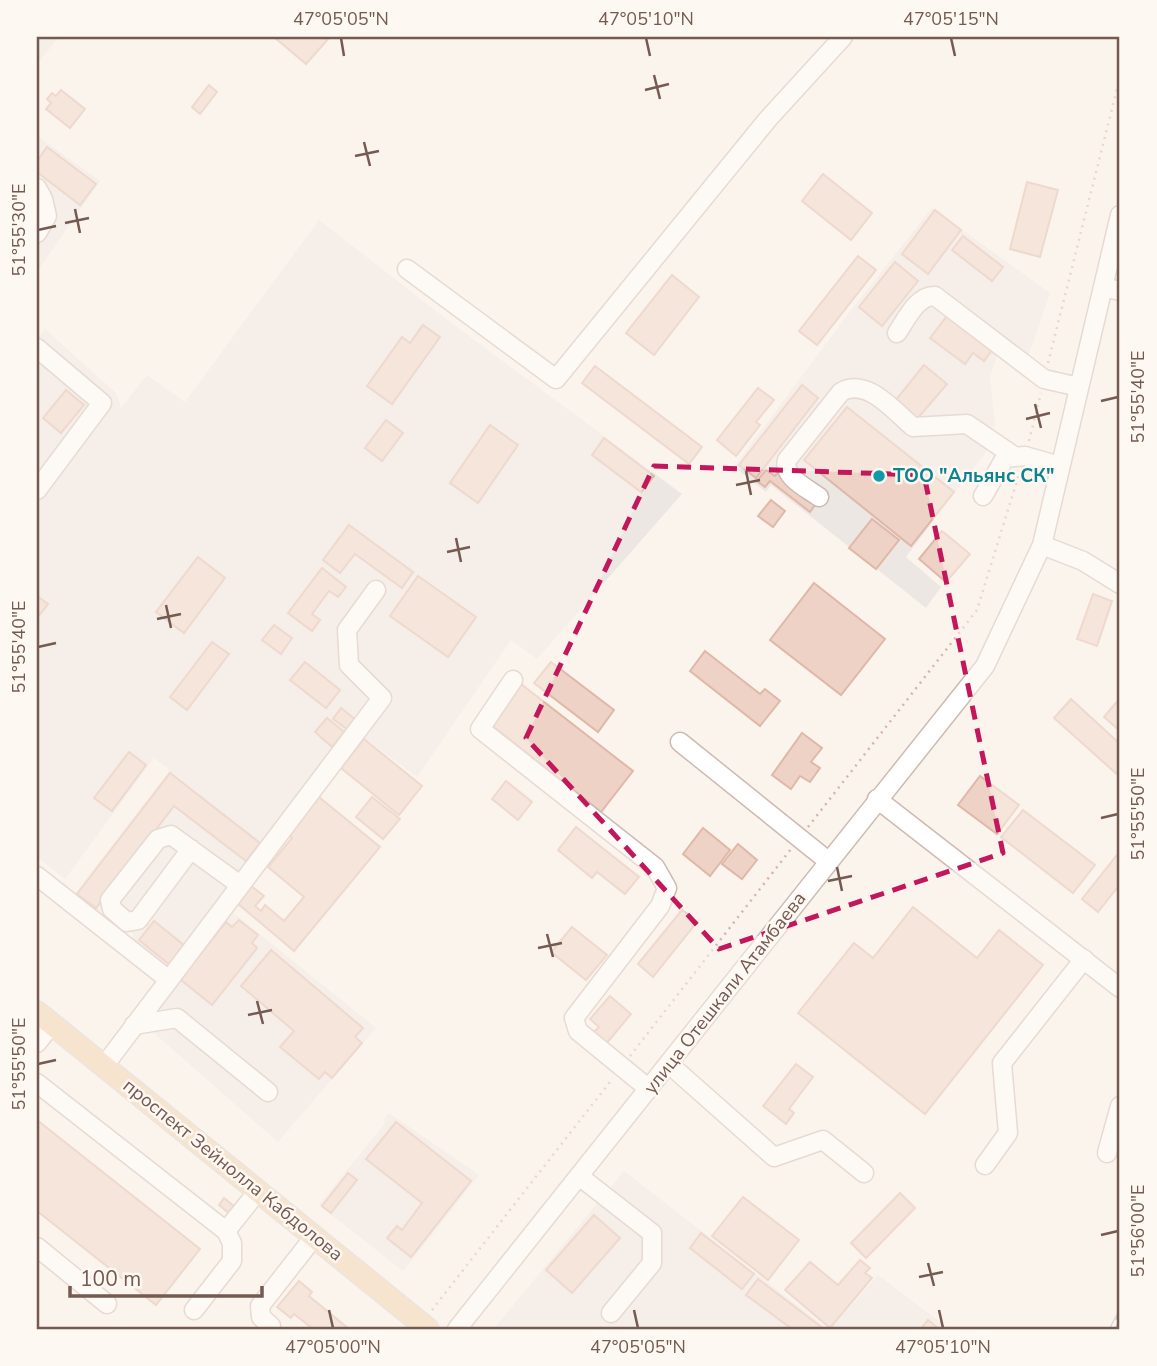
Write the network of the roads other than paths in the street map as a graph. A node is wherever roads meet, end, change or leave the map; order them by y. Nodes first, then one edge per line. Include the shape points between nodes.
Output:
1 (843, 37) edge
2 (37, 188) edge
3 (1120, 215) edge
4 (37, 233) edge
5 (407, 269) dead end
6 (1112, 289) edge
7 (897, 333) dead end
8 (37, 348) edge
9 (1079, 387) junction
10 (1019, 456) junction
11 (1060, 466) junction
12 (37, 490) edge
13 (983, 496) dead end
14 (819, 497) dead end
15 (1042, 545) junction
16 (1120, 584) edge
17 (376, 590) dead end
18 (513, 680) dead end
19 (680, 742) dead end
20 (877, 799) junction
21 (191, 849) junction
22 (828, 861) junction
23 (37, 876) edge
24 (240, 885) junction
25 (1084, 959) junction
26 (169, 980) junction
27 (1120, 988) edge
28 (44, 1018) edge
29 (134, 1025) junction
30 (37, 1044) edge
31 (669, 1064) junction
32 (104, 1066) junction
33 (37, 1083) edge
34 (649, 1089) junction
35 (268, 1092) dead end
36 (1120, 1106) edge
37 (1107, 1153) dead end
38 (985, 1166) dead end
39 (864, 1173) dead end
40 (579, 1176) junction
41 (258, 1191) junction
42 (226, 1231) junction
43 (314, 1237) junction
44 (37, 1247) edge
45 (107, 1304) dead end
46 (194, 1310) dead end
47 (611, 1313) dead end
48 (271, 1326) dead end
49 (423, 1327) edge
50 (457, 1329) edge

1 - 5 street via 768,119 556,379
2 - 4 street via 47,216
3 - 6 street, улица Отешкали Атамбаева
6 - 9 street, улица Отешкали Атамбаева
7 - 9 street via 921,299 935,296 1044,379
8 - 12 street via 102,403
9 - 11 street, улица Отешкали Атамбаева
10 - 11 street
10 - 13 street via 1005,458
10 - 14 street via 967,424 913,427 868,390 848,388 785,467
11 - 15 street, улица Отешкали Атамбаева
15 - 16 street via 1083,561
15 - 20 street, улица Отешкали Атамбаева via 985,666
17 - 24 street via 347,630 349,665 382,698
18 - 34 street via 480,729 655,867 667,888 660,906 574,1018 578,1031
19 - 22 street
20 - 22 street, улица Отешкали Атамбаева
20 - 25 street
21 - 21 street via 171,835 158,839 110,901 112,909 127,922 138,920
21 - 24 street
22 - 31 street, улица Отешкали Атамбаева
23 - 26 street
24 - 26 street
25 - 27 street
25 - 38 street via 1002,1063 1008,1133
26 - 29 street
28 - 30 street
28 - 32 main road, проспект Зейнолла Кабдолова
29 - 32 street
29 - 35 street via 177,1018
31 - 34 street, улица Отешкали Атамбаева
31 - 39 street via 775,1157 823,1140
32 - 41 main road, проспект Зейнолла Кабдолова
33 - 42 street
34 - 40 street, улица Отешкали Атамбаева
36 - 37 street
40 - 47 street via 652,1234 652,1263
40 - 50 street, улица Отешкали Атамбаева
41 - 42 street
41 - 43 main road, проспект Зейнолла Кабдолова
42 - 46 street via 232,1243 232,1261
43 - 48 street via 260,1306 261,1317
43 - 49 main road, проспект Зейнолла Кабдолова
44 - 45 street

